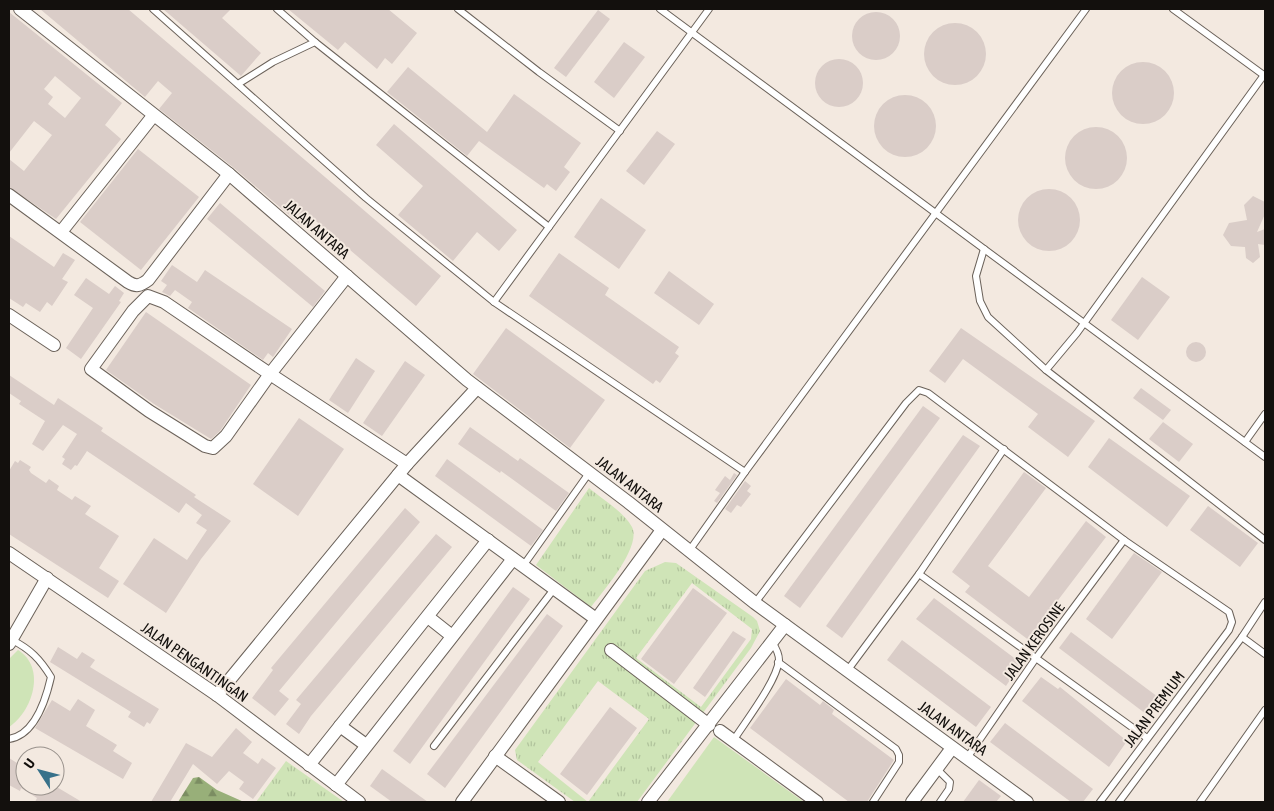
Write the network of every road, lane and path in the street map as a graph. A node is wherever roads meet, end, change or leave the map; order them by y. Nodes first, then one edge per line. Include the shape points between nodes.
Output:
1 (20, 9) edge
2 (153, 9) edge
3 (277, 9) edge
4 (458, 9) edge
5 (660, 9) edge
6 (709, 9) edge
7 (1086, 9) edge
8 (1173, 9) edge
9 (692, 32) junction
10 (315, 42) junction
11 (1265, 75) edge
12 (238, 84) junction
13 (153, 116) junction
14 (620, 131) junction
15 (229, 174) junction
16 (9, 195) edge
17 (937, 214) junction
18 (549, 227) junction
19 (61, 232) junction
20 (984, 249) junction
21 (347, 276) junction
22 (494, 302) junction
23 (9, 315) edge
24 (1083, 322) junction
25 (54, 345) dead end
26 (1046, 370) junction
27 (270, 374) junction
28 (477, 388) junction
29 (1265, 414) edge
30 (1245, 442) junction
31 (1004, 449) junction
32 (1265, 457) edge
33 (407, 464) junction
34 (745, 472) junction
35 (590, 473) junction
36 (398, 475) junction
37 (662, 530) junction
38 (488, 540) junction
39 (1124, 540) junction
40 (1265, 540) edge
41 (689, 552) junction
42 (9, 553) edge
43 (518, 562) junction
44 (919, 574) junction
45 (46, 578) junction
46 (554, 589) junction
47 (1265, 602) edge
48 (755, 603) junction
49 (428, 617) junction
50 (596, 619) junction
51 (785, 625) junction
52 (452, 636) junction
53 (1242, 637) junction
54 (10, 642) edge
55 (772, 642) junction
56 (611, 650) dead end
57 (1265, 654) edge
58 (1036, 658) junction
59 (778, 662) junction
60 (847, 671) junction
61 (217, 695) junction
62 (1265, 710) edge
63 (340, 726) junction
64 (714, 728) junction
65 (1147, 738) junction
66 (9, 739) edge
67 (732, 742) junction
68 (366, 746) junction
69 (434, 746) dead end
70 (952, 748) junction
71 (495, 756) junction
72 (967, 758) junction
73 (309, 764) junction
74 (937, 769) junction
75 (336, 785) junction
76 (359, 802) edge
77 (462, 802) edge
78 (559, 802) edge
79 (648, 802) edge
80 (817, 802) edge
81 (873, 802) edge
82 (912, 802) edge
83 (940, 802) edge
84 (1027, 802) edge
85 (1100, 802) edge
86 (1119, 802) edge
87 (1200, 802) edge

1 - 13 street, JALAN ANTARA
2 - 12 lane
3 - 10 lane
4 - 14 lane
5 - 9 lane
6 - 9 lane
7 - 17 lane
8 - 11 lane
9 - 14 lane
9 - 17 lane
10 - 12 lane via 273,62
10 - 18 lane
11 - 24 lane
12 - 22 lane via 366,198
13 - 15 street, JALAN ANTARA
13 - 19 street
14 - 18 lane
15 - 19 street via 141,285 134,286
15 - 21 street, JALAN ANTARA
16 - 19 street
17 - 20 lane
17 - 34 lane
18 - 22 lane
20 - 24 lane
20 - 26 lane via 976,276 980,301 988,318
21 - 27 street
21 - 28 street, JALAN ANTARA
22 - 34 lane
23 - 25 street
24 - 26 lane
24 - 30 lane
26 - 40 lane
27 - 27 street via 226,436 213,448 149,411 92,369 133,311 148,296 164,302
27 - 33 street
28 - 33 street
28 - 35 street, JALAN ANTARA
29 - 30 lane
30 - 32 lane
31 - 39 lane
31 - 44 lane
31 - 48 lane via 928,393 919,390
33 - 36 street
34 - 41 lane
35 - 37 street, JALAN ANTARA
35 - 43 lane
36 - 38 street
36 - 61 street
37 - 41 street, JALAN ANTARA
37 - 50 street
38 - 43 street
38 - 49 street
39 - 58 lane, JALAN KEROSINE
39 - 65 lane, JALAN PREMIUM via 1229,612 1232,622
41 - 48 street, JALAN ANTARA
42 - 45 street, JALAN PENGANTINGAN
43 - 46 street
43 - 52 street
44 - 58 lane
44 - 60 lane
45 - 54 street
45 - 61 street, JALAN PENGANTINGAN
46 - 50 street
46 - 69 lane
47 - 53 lane
48 - 51 street, JALAN ANTARA
49 - 52 street
49 - 63 street
50 - 71 street
51 - 55 street
51 - 60 street, JALAN ANTARA
52 - 68 street
53 - 57 lane
53 - 86 lane
54 - 66 lane via 28,648 41,660 51,677 31,726 16,738
55 - 59 lane via 777,649
55 - 64 street
56 - 64 street
58 - 65 lane
58 - 72 lane, JALAN KEROSINE
59 - 67 lane via 774,676
59 - 81 lane via 896,749 899,762
60 - 70 street, JALAN ANTARA
61 - 73 street, JALAN PENGANTINGAN
62 - 87 lane
63 - 68 street
63 - 73 street
64 - 67 street
64 - 79 street
65 - 85 lane, JALAN PREMIUM
67 - 80 street
68 - 75 street
70 - 72 street, JALAN ANTARA
70 - 74 street
71 - 77 street
71 - 78 street
72 - 84 street, JALAN ANTARA
73 - 75 street, JALAN PENGANTINGAN
74 - 82 street
74 - 83 lane via 950,782
75 - 76 street, JALAN PENGANTINGAN

